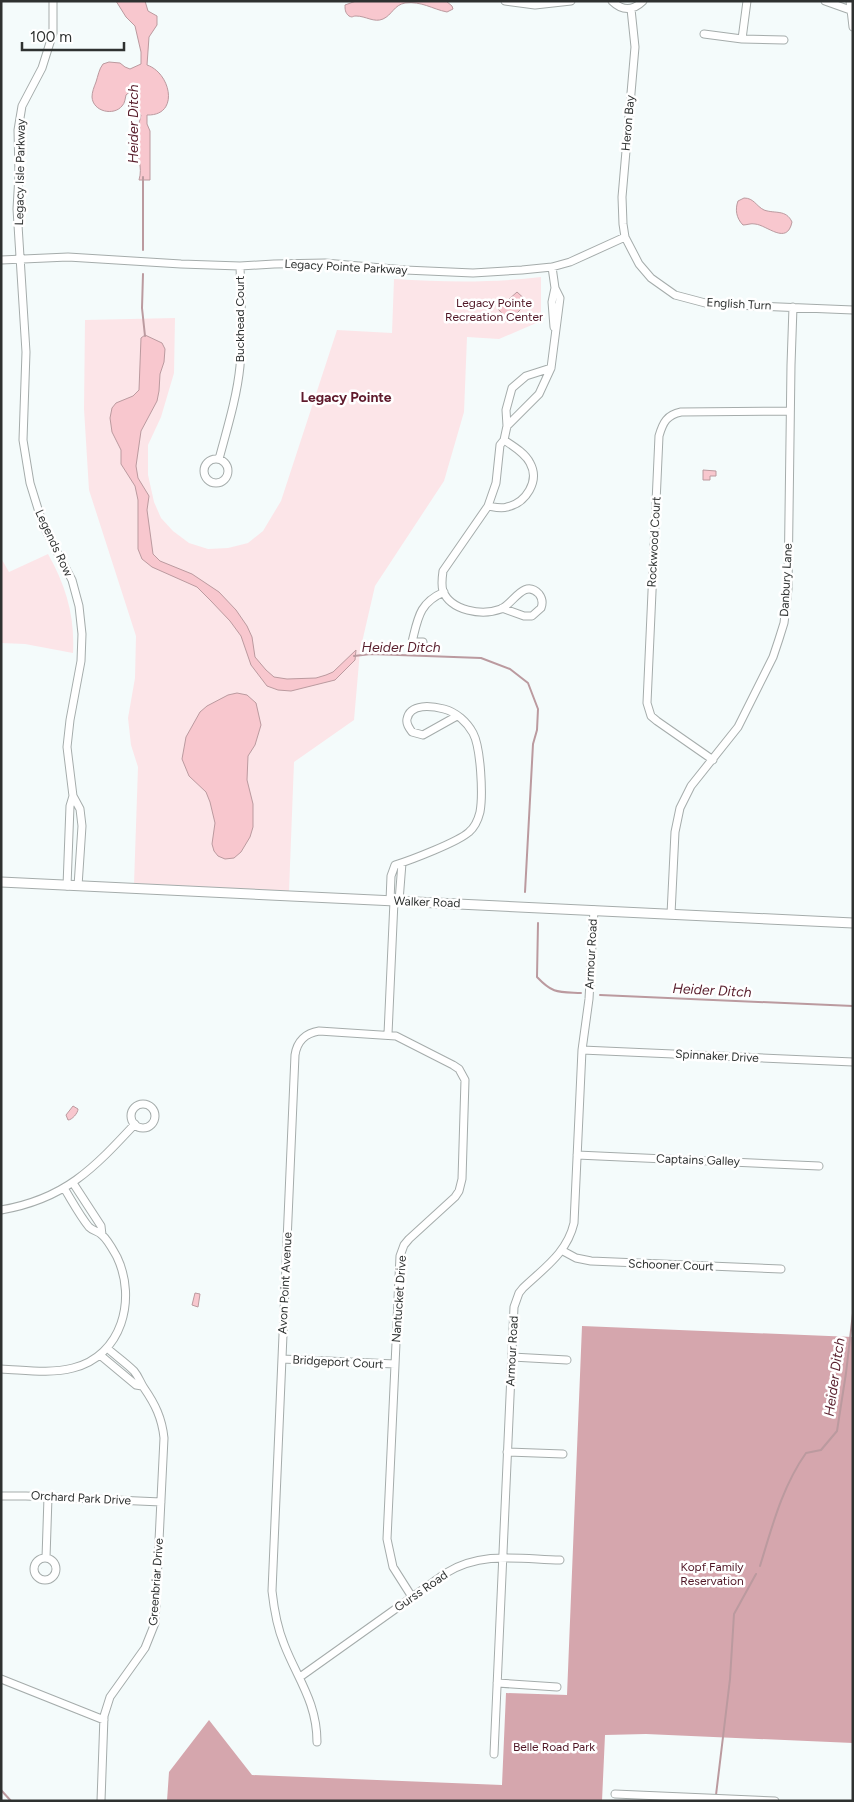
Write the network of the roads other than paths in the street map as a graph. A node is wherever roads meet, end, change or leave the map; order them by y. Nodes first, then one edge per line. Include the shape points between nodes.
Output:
1 (53, 1) edge
2 (505, 1) edge
3 (571, 1) edge
4 (612, 1) edge
5 (643, 1) edge
6 (747, 1) edge
7 (826, 1) edge
8 (850, 1) edge
9 (631, 9) junction
10 (852, 11) edge
11 (853, 27) edge
12 (704, 34) dead end
13 (742, 39) junction
14 (784, 40) dead end
15 (625, 237) junction
16 (20, 259) junction
17 (1, 260) edge
18 (240, 266) junction
19 (552, 266) junction
20 (793, 307) junction
21 (853, 310) edge
22 (551, 368) junction
23 (790, 411) junction
24 (507, 426) junction
25 (504, 440) junction
26 (219, 459) dead end
27 (488, 506) junction
28 (444, 592) junction
29 (502, 608) junction
30 (423, 642) dead end
31 (457, 716) junction
32 (713, 760) junction
33 (73, 796) junction
34 (1, 882) edge
35 (67, 886) junction
36 (78, 886) junction
37 (395, 901) junction
38 (594, 910) junction
39 (671, 914) junction
40 (853, 923) edge
41 (388, 1034) junction
42 (582, 1050) junction
43 (853, 1062) edge
44 (135, 1124) dead end
45 (577, 1155) junction
46 (819, 1166) dead end
47 (73, 1183) junction
48 (64, 1188) junction
49 (1, 1210) edge
50 (102, 1235) junction
51 (563, 1250) junction
52 (781, 1269) dead end
53 (107, 1348) junction
54 (100, 1355) junction
55 (512, 1357) junction
56 (282, 1359) junction
57 (567, 1360) dead end
58 (395, 1364) junction
59 (1, 1369) edge
60 (142, 1386) junction
61 (508, 1452) junction
62 (563, 1454) dead end
63 (1, 1496) edge
64 (48, 1496) junction
65 (161, 1502) junction
66 (46, 1558) dead end
67 (503, 1558) junction
68 (560, 1560) dead end
69 (412, 1598) junction
70 (300, 1677) junction
71 (1, 1679) edge
72 (497, 1683) junction
73 (557, 1687) dead end
74 (104, 1720) junction
75 (316, 1742) dead end
76 (494, 1754) dead end
77 (615, 1794) dead end
78 (101, 1801) edge
79 (775, 1801) edge

1 - 16 street, Legacy Isle Parkway via 53,33 42,68 22,106 18,130 16,209
2 - 3 street via 535,5
4 - 9 street via 619,7
5 - 9 street
6 - 13 street
7 - 10 street
8 - 10 street
9 - 15 street, Heron Bay via 635,47 622,197
10 - 11 street
12 - 13 street
13 - 14 street
15 - 19 street, Legacy Pointe Parkway via 570,262
15 - 20 street, English Turn via 639,264 651,278 675,295 709,304
16 - 17 street, Legacy Pointe Parkway
16 - 18 street, Legacy Pointe Parkway via 92,258
16 - 33 street, Legends Row via 26,352 23,440 30,483 43,524 72,580 82,634 81,661 67,747
18 - 19 street, Legacy Pointe Parkway via 325,264 466,272
18 - 26 street, Buckhead Court via 240,367
19 - 22 street via 555,331
20 - 21 street, English Turn
20 - 23 street, Danbury Lane
22 - 24 street via 539,394
22 - 24 street via 526,376 512,388 506,410
23 - 32 street, Danbury Lane via 788,589 784,623 773,657 738,727
23 - 32 street, Rockwood Court via 681,412 669,416 659,436 646,703 651,716
24 - 25 street
25 - 27 street via 500,445 496,483
25 - 27 street via 527,458 533,478 529,492 516,504 504,508
27 - 28 street via 443,571
28 - 29 street via 452,603 463,609 492,612
28 - 30 street via 426,603 419,615 412,642
29 - 29 street via 532,616 541,608 542,600 538,593 526,589
31 - 31 street via 434,707 418,708 411,712 407,722 412,732 423,735
31 - 37 street via 465,722 477,743 481,795 476,823 458,839 402,863
32 - 39 street, Danbury Lane via 683,800 678,816
33 - 35 street, Legends Row
33 - 36 street, Legends Row via 80,809 82,826
34 - 35 street, Walker Road
35 - 36 street, Walker Road
36 - 37 street, Walker Road
37 - 38 street, Walker Road
37 - 41 street
38 - 39 street, Walker Road
38 - 42 street, Armour Road via 589,1000
39 - 40 street, Walker Road
41 - 56 street, Avon Point Avenue via 313,1032 302,1039 296,1050
41 - 58 street, Nantucket Drive via 453,1065 463,1074 466,1086 459,1191 409,1239 401,1251
42 - 43 street, Spinnaker Drive
42 - 45 street, Armour Road
44 - 47 street via 96,1165
45 - 46 street, Captains Galley
45 - 51 street, Armour Road via 574,1223
47 - 48 street
47 - 50 street via 100,1226
48 - 49 street via 29,1203
48 - 50 street via 90,1228
50 - 53 street via 120,1264 126,1296 120,1327
51 - 52 street, Schooner Court via 576,1258 591,1261
51 - 55 street, Armour Road via 519,1293 514,1307
53 - 54 street
53 - 60 street, Greenbriar Drive via 133,1370
54 - 59 street via 63,1371
54 - 60 street, Greenbriar Drive via 136,1385
55 - 57 street
55 - 61 street, Armour Road
56 - 58 street, Bridgeport Court
56 - 70 street, Avon Point Avenue via 272,1591 279,1632
58 - 69 street, Nantucket Drive via 388,1546 396,1574
60 - 65 street, Greenbriar Drive via 162,1423
61 - 62 street
61 - 67 street, Armour Road
63 - 64 street, Orchard Park Drive
64 - 65 street, Orchard Park Drive
64 - 66 street
65 - 74 street, Greenbriar Drive via 155,1623 145,1648 110,1697
67 - 68 street, Gurss Road
67 - 69 street, Gurss Road via 484,1558 463,1564
67 - 72 street, Armour Road
69 - 70 street, Gurss Road
70 - 75 street, Avon Point Avenue via 314,1714
71 - 74 street
72 - 73 street
72 - 76 street, Armour Road
74 - 78 street, Greenbriar Drive
77 - 79 street

